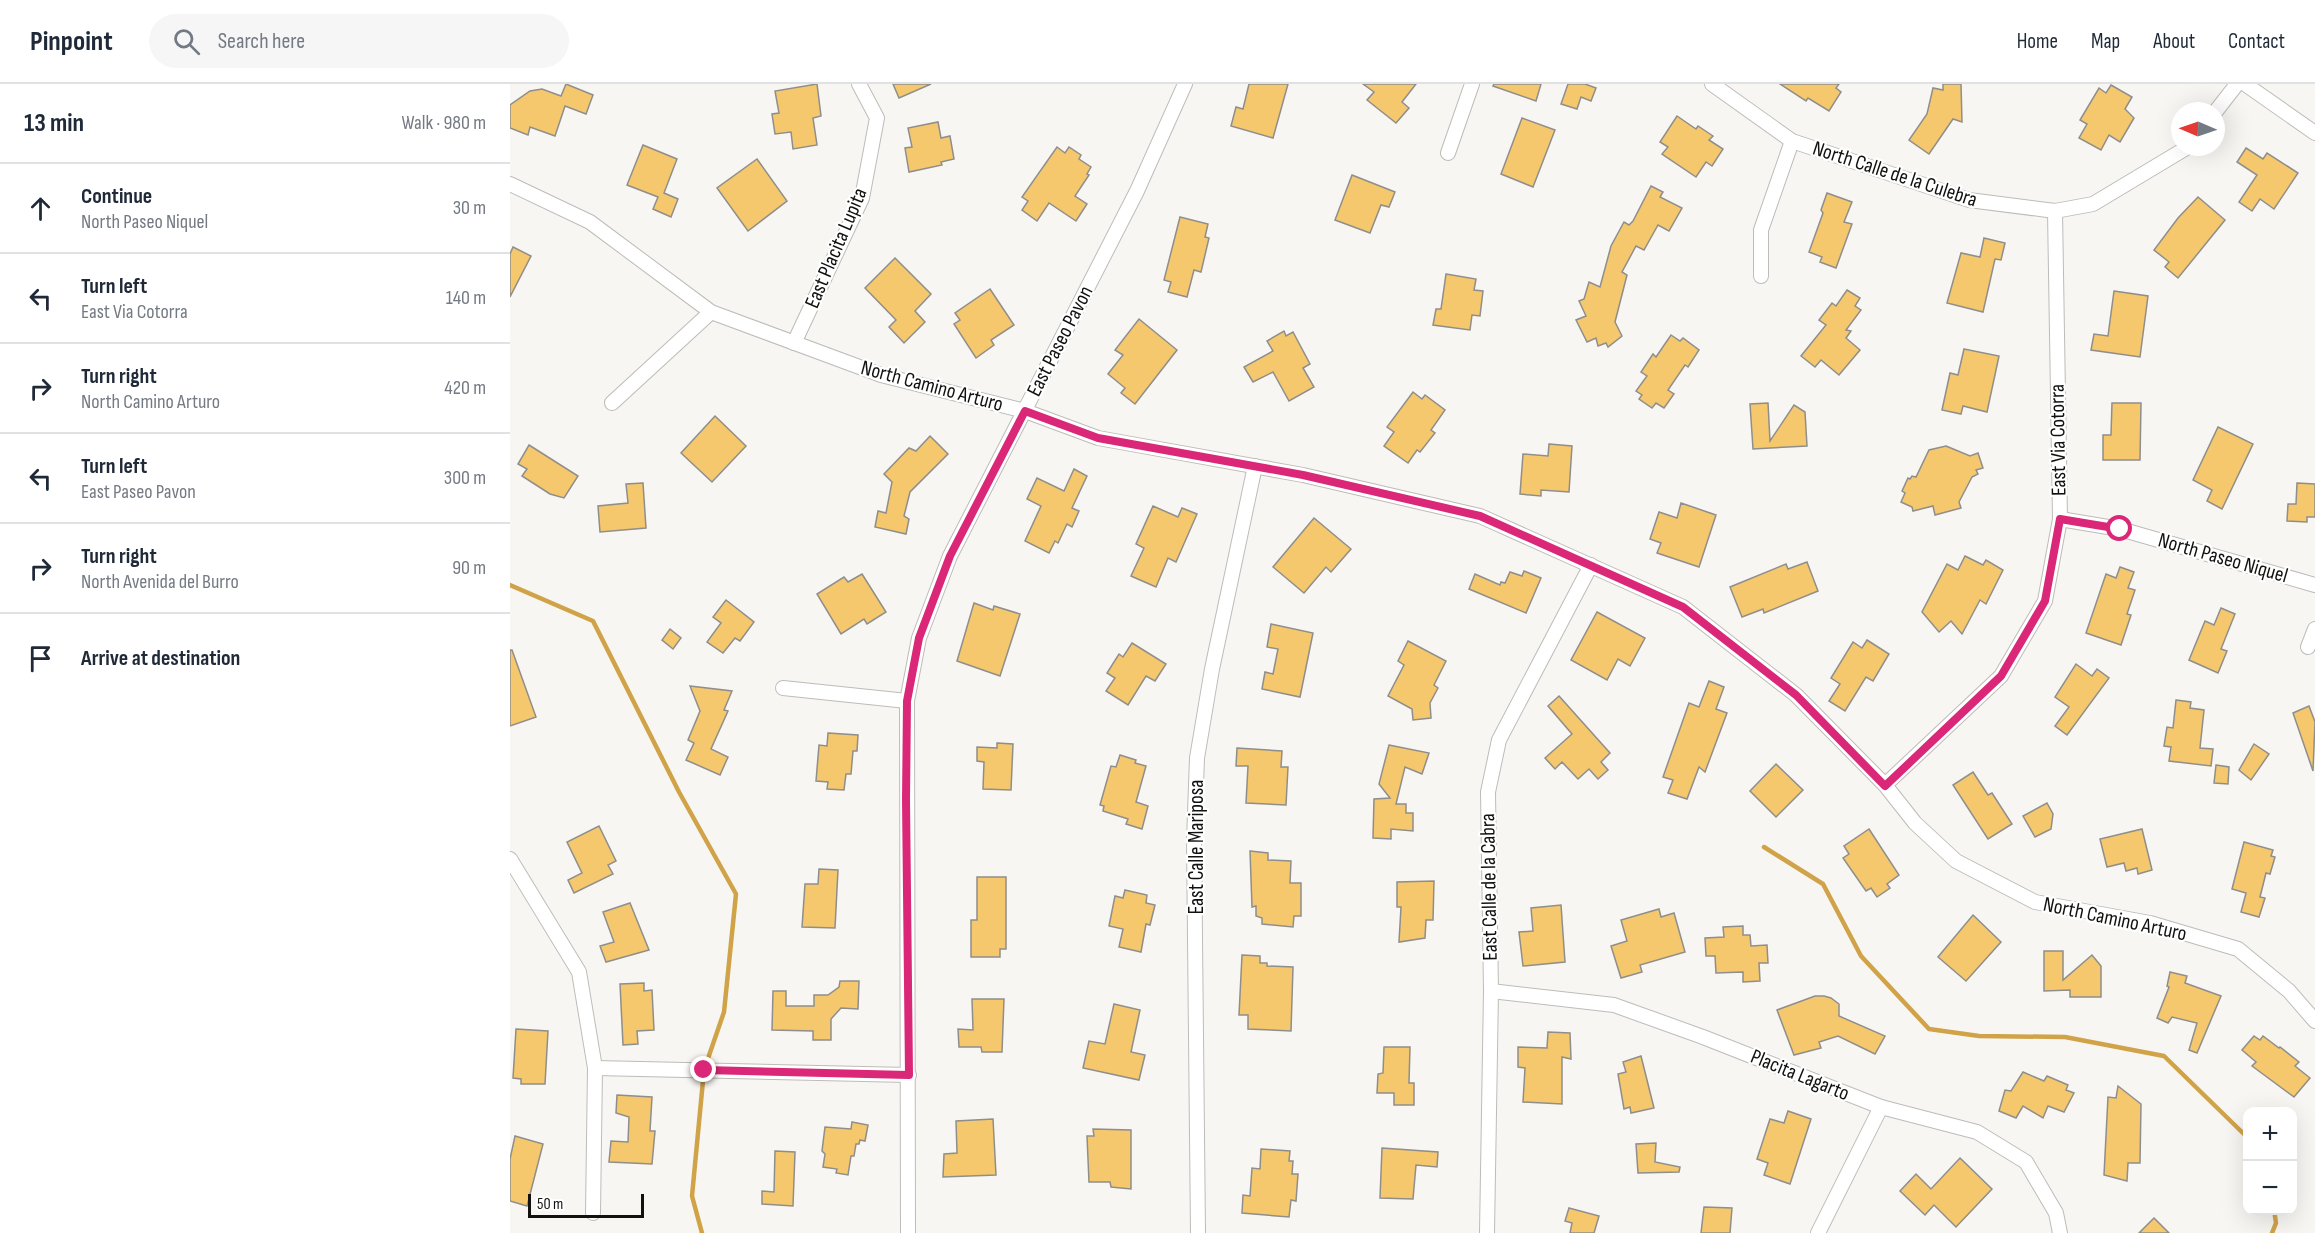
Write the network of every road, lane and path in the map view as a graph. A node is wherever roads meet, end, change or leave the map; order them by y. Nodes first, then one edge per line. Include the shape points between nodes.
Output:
1 (859, 84) edge
2 (1185, 84) edge
3 (1472, 84) edge
4 (1712, 84) edge
5 (2237, 84) edge
6 (2245, 84) edge
7 (2223, 102) edge
8 (2315, 133) edge
9 (1792, 141) junction
10 (1448, 153) dead end
11 (2173, 156) edge
12 (510, 184) edge
13 (2055, 211) junction
14 (1761, 276) dead end
15 (711, 312) junction
16 (794, 343) junction
17 (612, 403) dead end
18 (1025, 411) junction
19 (1255, 466) junction
20 (2060, 519) junction
21 (1591, 565) junction
22 (2315, 585) edge
23 (2315, 629) edge
24 (2308, 647) dead end
25 (783, 688) dead end
26 (907, 701) junction
27 (1885, 786) junction
28 (510, 859) edge
29 (1491, 991) junction
30 (2315, 1021) edge
31 (595, 1068) junction
32 (909, 1075) junction
33 (1881, 1107) junction
34 (593, 1213) dead end
35 (908, 1233) edge
36 (1198, 1233) edge
37 (1487, 1233) edge
38 (1818, 1233) edge
39 (2060, 1233) edge

1 - 16 street, East Placita Lupita via 877,118 862,198
2 - 18 street, East Paseo Pavon via 1137,190
3 - 10 street
4 - 9 street, North Calle de la Culebra
5 - 7 street
6 - 8 street
9 - 13 street, North Calle de la Culebra via 1969,200
9 - 14 street via 1761,230
11 - 13 street, North Calle de la Culebra via 2093,204
12 - 15 street, North Camino Arturo via 590,222
13 - 20 street, East Via Cotorra
15 - 16 street, North Camino Arturo
15 - 17 street
16 - 18 street, North Camino Arturo via 881,375
18 - 19 street, North Camino Arturo via 1098,438
18 - 26 street, East Paseo Pavon via 950,556 919,638
19 - 21 street, North Camino Arturo via 1480,516
19 - 36 street, East Calle Mariposa via 1197,758 1194,840
20 - 22 street, North Paseo Niquel via 2120,529
20 - 27 street, East Via Cotorra via 2045,601 2001,676
21 - 27 street, North Camino Arturo via 1683,607 1796,695
21 - 29 street, East Calle de la Cabra via 1499,740 1488,792
23 - 24 street
25 - 26 street
26 - 32 street, East Paseo Pavon
27 - 30 street, North Camino Arturo via 1915,823 1956,861 2035,902 2150,923 2238,949 2289,991
28 - 31 street via 579,972
29 - 33 street, Placita Lagarto via 1614,1005
29 - 37 street, East Calle de la Cabra
31 - 32 street
31 - 34 street
32 - 35 street, East Paseo Pavon
33 - 38 street
33 - 39 street, Placita Lagarto via 1977,1132 2026,1162 2056,1213

